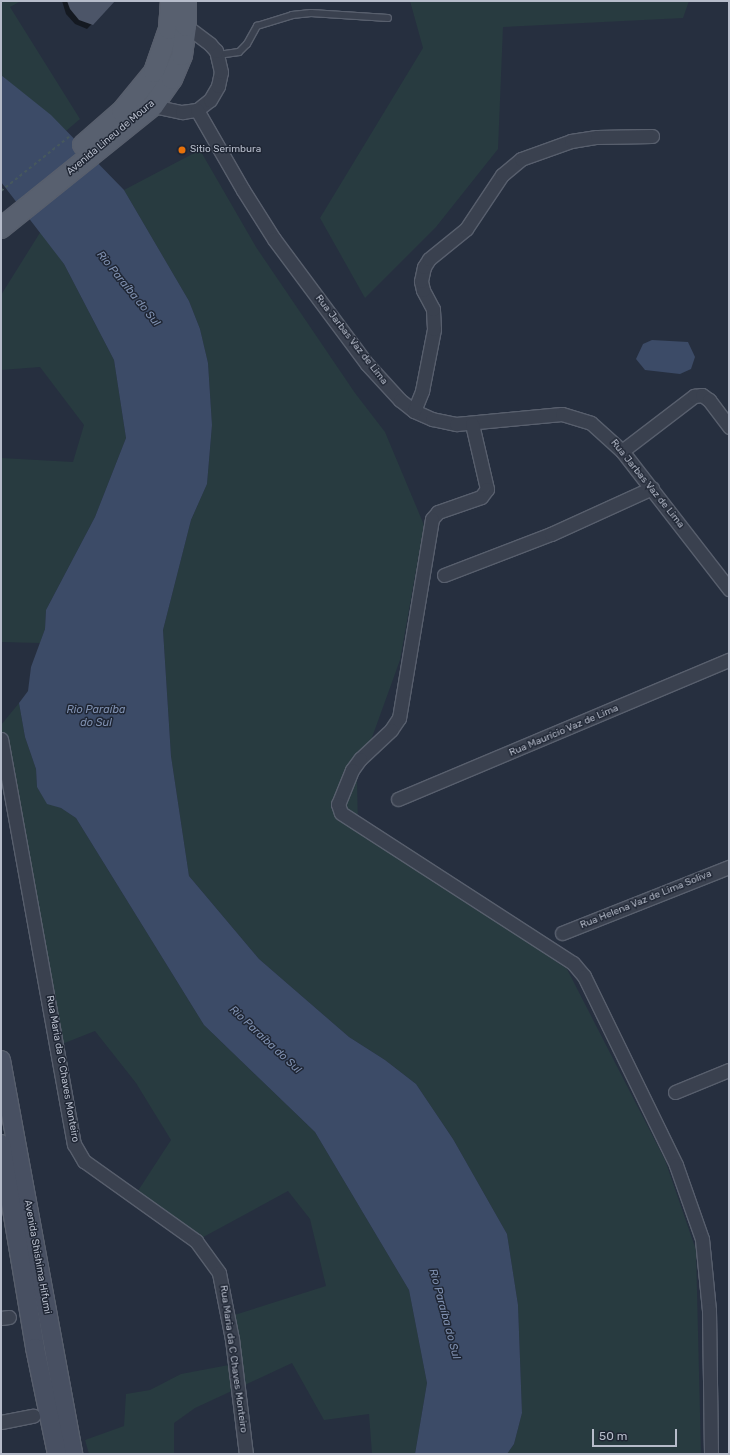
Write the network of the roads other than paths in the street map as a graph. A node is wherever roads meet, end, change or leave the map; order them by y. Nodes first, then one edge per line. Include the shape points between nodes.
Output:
1 (171, 1) edge
2 (186, 1) edge
3 (388, 18) dead end
4 (186, 26) junction
5 (218, 55) junction
6 (153, 106) junction
7 (197, 110) junction
8 (110, 131) junction
9 (652, 136) dead end
10 (1, 213) edge
11 (1, 228) edge
12 (414, 411) junction
13 (472, 424) junction
14 (729, 427) edge
15 (622, 451) junction
16 (652, 488) junction
17 (444, 576) dead end
18 (729, 589) edge
19 (729, 660) edge
20 (1, 739) edge
21 (398, 799) dead end
22 (729, 868) edge
23 (562, 933) dead end
24 (1, 1060) edge
25 (729, 1070) edge
26 (675, 1092) dead end
27 (1, 1144) edge
28 (33, 1416) dead end
29 (1, 1422) edge
30 (57, 1454) edge
31 (73, 1454) edge
32 (246, 1454) edge
33 (710, 1454) edge

1 - 8 main road, Avenida Lineu de Moura via 168,33 154,72
2 - 4 main road, Avenida Lineu de Moura
3 - 5 lane via 311,13 292,15 257,26 247,44 239,52
4 - 5 street via 210,44
4 - 6 main road, Avenida Lineu de Moura via 178,68
5 - 7 street via 221,72 218,86 210,100
6 - 7 street via 182,112
6 - 8 main road, Avenida Lineu de Moura
7 - 12 street, Rua Jarbas Vaz de Lima via 242,190 274,238 381,381
8 - 10 main road
8 - 11 main road, Avenida Lineu de Moura
9 - 12 street via 603,136 571,141 521,159 502,175 466,229 429,259 421,281 433,309 434,329 422,391
12 - 13 street, Rua Jarbas Vaz de Lima via 432,419
13 - 15 street, Rua Jarbas Vaz de Lima via 562,414 591,423
13 - 33 street via 487,489 481,497 438,512 432,519 399,718 391,730 352,770 338,804 341,813 573,963 584,976 676,1165 702,1239 709,1310
14 - 15 street via 709,400 702,395 694,396
15 - 16 street, Rua Jarbas Vaz de Lima
16 - 17 street via 551,534
16 - 18 street, Rua Jarbas Vaz de Lima
19 - 21 street, Rua Maurício Vaz de Lima via 580,725
20 - 32 street, Rua Maria da C Chaves Monteiro via 74,1144 84,1161 196,1241 218,1273 232,1339
22 - 23 street, Rua Helena Vaz de Lima Soliva
24 - 31 street, Avenida Shishima Hifumi
25 - 26 street
27 - 30 street, Avenida Shishima Hifumi via 35,1348
28 - 29 street

